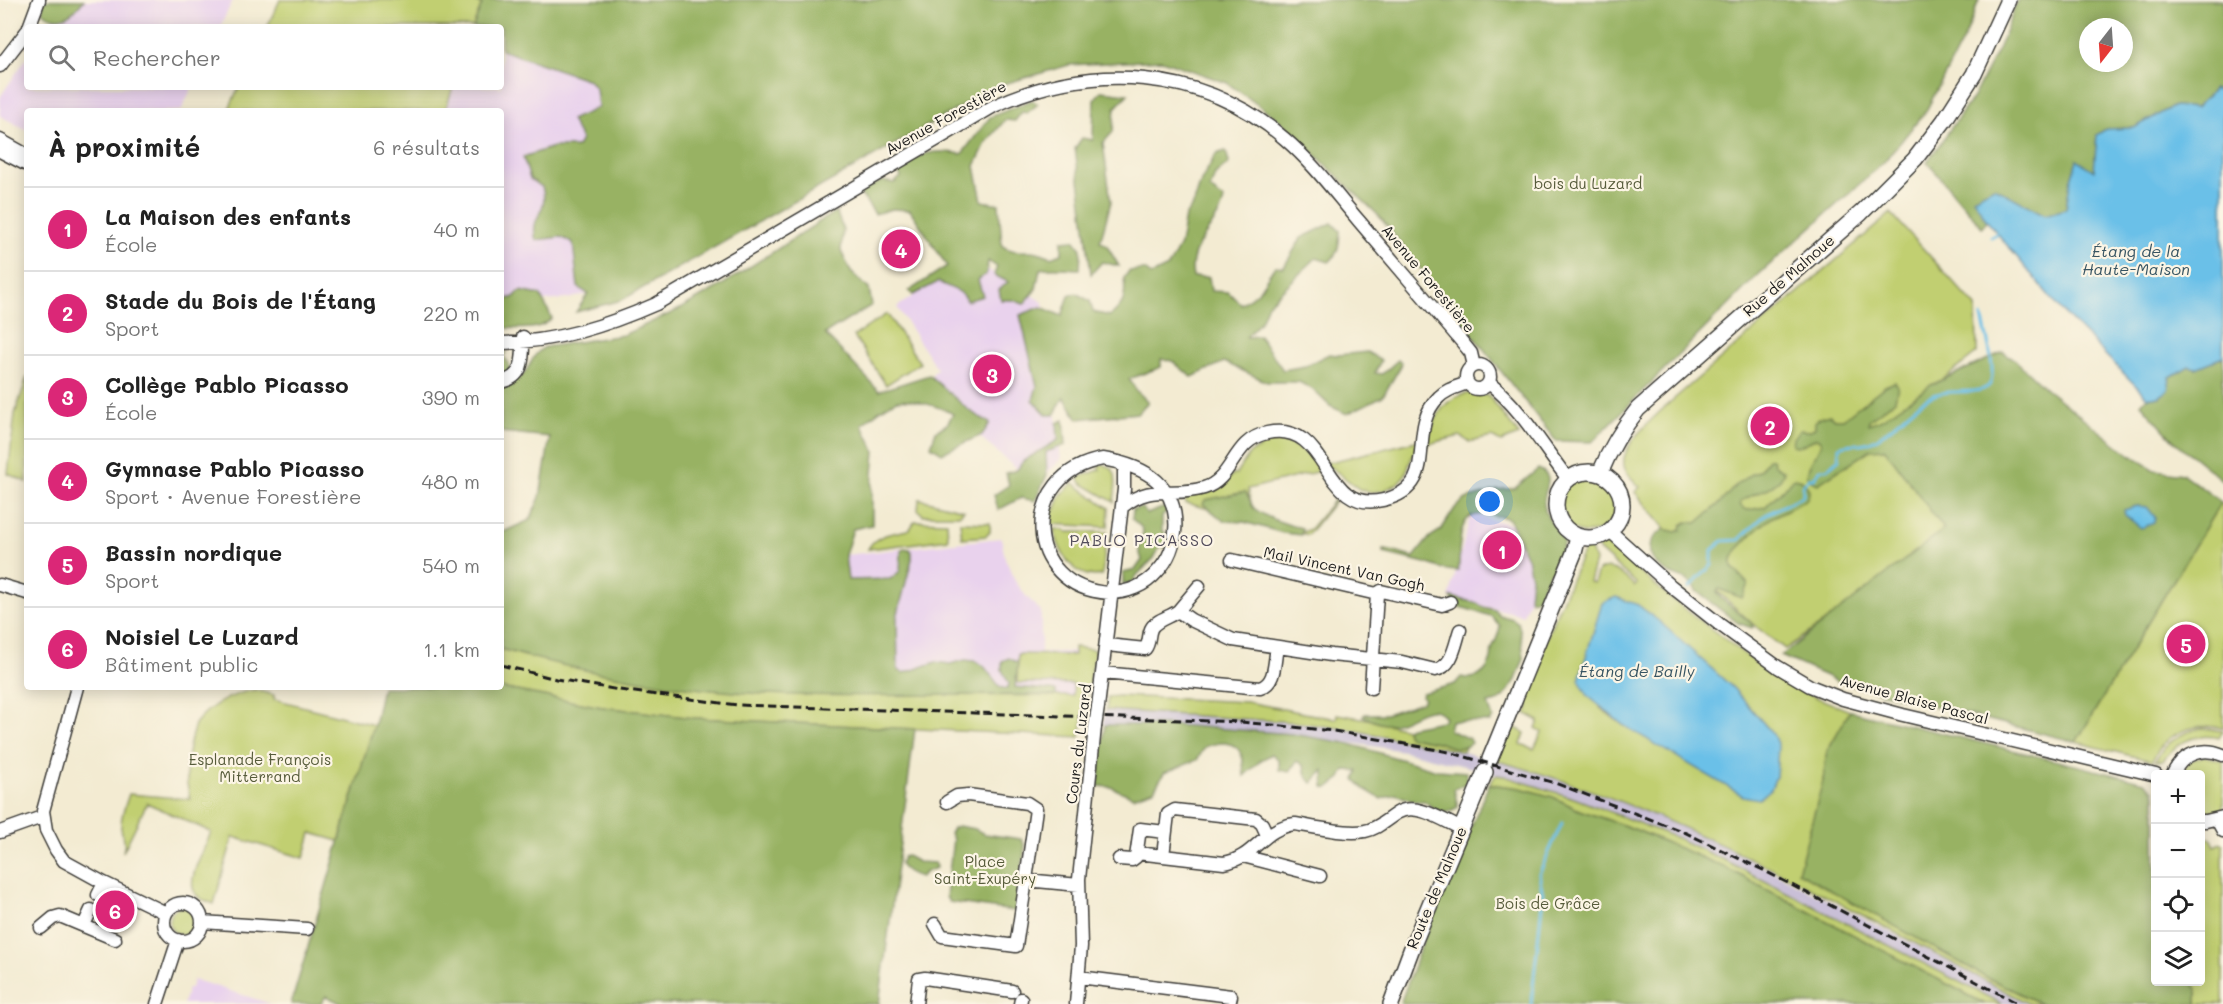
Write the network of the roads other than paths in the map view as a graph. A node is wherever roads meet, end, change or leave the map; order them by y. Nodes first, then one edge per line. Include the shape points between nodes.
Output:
1 (39, 0) edge
2 (2008, 0) edge
3 (30, 24) edge
4 (24, 35) edge
5 (0, 66) edge
6 (0, 140) edge
7 (0, 151) edge
8 (24, 153) edge
9 (24, 163) edge
10 (504, 337) edge
11 (523, 340) junction
12 (504, 343) edge
13 (1474, 366) junction
14 (504, 381) edge
15 (1467, 383) junction
16 (1489, 383) junction
17 (1119, 462) junction
18 (1600, 473) junction
19 (1148, 475) junction
20 (1568, 479) junction
21 (1124, 489) junction
22 (1166, 491) junction
23 (1122, 507) junction
24 (1610, 531) junction
25 (1578, 537) junction
26 (1232, 560) dead end
27 (0, 585) edge
28 (1199, 586) dead end
29 (24, 592) edge
30 (1112, 593) junction
31 (1377, 594) junction
32 (1450, 602) dead end
33 (1178, 611) junction
34 (1460, 630) dead end
35 (1107, 645) junction
36 (1277, 647) junction
37 (1373, 659) junction
38 (1103, 674) junction
39 (1371, 688) dead end
40 (76, 690) edge
41 (2220, 751) edge
42 (2175, 770) edge
43 (2151, 773) edge
44 (947, 802) dead end
45 (42, 817) junction
46 (2205, 821) edge
47 (2221, 822) edge
48 (1462, 829) junction
49 (0, 832) edge
50 (1165, 832) junction
51 (1268, 835) junction
52 (1137, 853) junction
53 (1162, 856) junction
54 (1243, 856) junction
55 (1119, 859) dead end
56 (1320, 876) dead end
57 (1026, 880) junction
58 (104, 883) junction
59 (1079, 885) junction
60 (98, 896) dead end
61 (91, 910) dead end
62 (166, 913) junction
63 (202, 922) junction
64 (935, 924) dead end
65 (84, 925) junction
66 (41, 928) dead end
67 (307, 929) dead end
68 (115, 939) dead end
69 (177, 940) junction
70 (1079, 977) junction
71 (1018, 998) edge
72 (157, 1004) edge
73 (916, 1004) edge
74 (1076, 1004) edge
75 (1229, 1004) edge
76 (1391, 1004) edge

1 - 3 street
2 - 18 main road, Rue de Malnoue via 1974,74 1930,141 1887,188 1638,409 1617,438
4 - 5 street
6 - 8 street
7 - 9 street
10 - 11 street
11 - 12 street
11 - 13 street, Avenue Forestière via 602,326 656,304 1020,94 1080,79 1114,77 1162,82 1205,93 1249,113 1284,139 1325,180 1462,342 1471,353
11 - 14 street via 522,367 511,380
13 - 15 street via 1467,371
13 - 16 street via 1488,371
15 - 16 street via 1480,390
15 - 22 street via 1447,390 1429,408 1423,423 1418,471 1407,487 1390,498 1368,501 1348,495 1334,483 1309,444 1295,435 1275,432 1246,443 1215,483 1192,490
16 - 20 street via 1508,401
17 - 19 street
17 - 21 street, Cours du Luzard via 1124,468
17 - 30 street via 1103,459 1068,472 1052,489 1041,521 1045,548 1063,576 1086,590
18 - 20 main road via 1584,472
18 - 24 main road via 1621,494 1621,514
19 - 21 street via 1129,477
19 - 22 street
20 - 25 main road via 1555,506 1562,525
21 - 23 street, Cours du Luzard
22 - 23 street via 1140,494
22 - 30 street via 1176,530 1170,554 1148,581
23 - 30 street, Cours du Luzard
24 - 25 main road via 1601,537
24 - 43 street, Avenue Blaise Pascal via 1719,624 1810,686 1902,715
25 - 48 main road, Route de Malnoue
26 - 31 street, Mail Vincent Van Gogh
27 - 29 street
28 - 33 street
30 - 35 street, Cours du Luzard
31 - 32 street, Mail Vincent Van Gogh via 1381,591 1442,605
31 - 37 street
33 - 35 street via 1151,628 1145,649
33 - 36 street via 1226,638
34 - 37 street via 1448,663 1440,669
35 - 38 street, Cours du Luzard
36 - 37 street
36 - 38 street via 1271,681 1260,688
37 - 39 street
38 - 59 street, Cours du Luzard, bridge
40 - 45 street
41 - 42 street, Avenue Blaise Pascal via 2193,753
44 - 57 street via 968,795 1027,803 1036,809
45 - 49 street
45 - 58 street via 61,857
46 - 47 street
48 - 51 street via 1408,809 1362,832 1296,825 1277,828
48 - 76 main road, Route de Malnoue
50 - 51 street via 1168,814 1175,810 1256,819
50 - 52 street via 1140,829
50 - 53 street
51 - 54 street
52 - 53 street
52 - 55 street via 1132,860
53 - 54 street via 1224,862
54 - 56 street
57 - 59 street
57 - 64 street via 1016,946 942,936
58 - 60 street
58 - 62 street
59 - 70 street, Cours du Luzard
61 - 65 street
62 - 63 street via 175,904 188,903 198,910
62 - 69 street via 165,929
63 - 67 street
63 - 69 street via 194,937
65 - 66 street via 60,916
65 - 68 street
69 - 72 street
70 - 74 street, Cours du Luzard
70 - 75 street via 1231,996
71 - 73 street via 925,978 919,979

